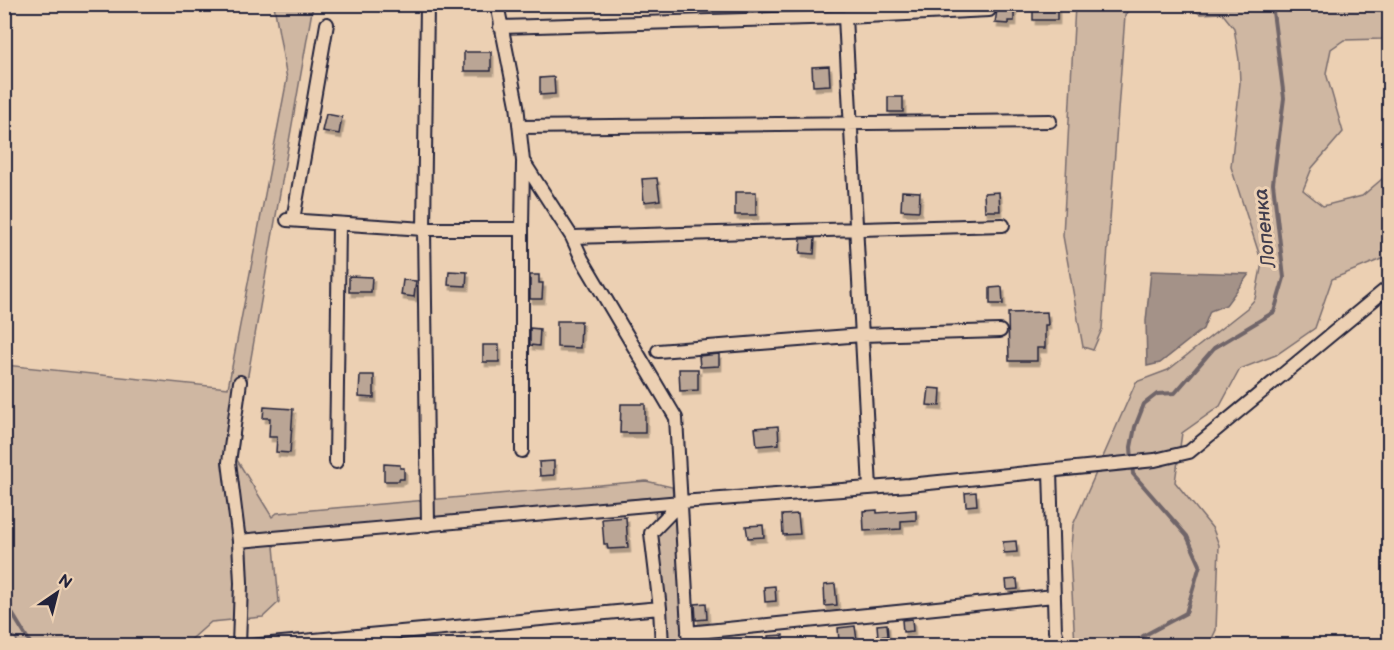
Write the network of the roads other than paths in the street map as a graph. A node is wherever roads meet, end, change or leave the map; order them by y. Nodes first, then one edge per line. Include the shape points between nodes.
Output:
1 (427, 4) edge
2 (497, 4) edge
3 (989, 10) dead end
4 (845, 17) junction
5 (327, 24) dead end
6 (500, 27) junction
7 (1050, 121) dead end
8 (851, 124) junction
9 (520, 127) junction
10 (523, 161) junction
11 (339, 224) junction
12 (1003, 225) dead end
13 (856, 228) junction
14 (424, 229) junction
15 (522, 229) junction
16 (572, 237) junction
17 (1389, 286) edge
18 (1000, 332) dead end
19 (862, 335) junction
20 (658, 351) dead end
21 (240, 382) dead end
22 (522, 451) dead end
23 (336, 462) dead end
24 (1050, 471) junction
25 (870, 488) junction
26 (681, 502) junction
27 (428, 525) junction
28 (239, 541) junction
29 (1054, 596) junction
30 (660, 608) junction
31 (688, 639) edge
32 (239, 645) edge
33 (249, 645) edge
34 (662, 645) edge
35 (1060, 645) edge

1 - 14 street
2 - 6 street
3 - 4 street
4 - 6 street
4 - 8 street
5 - 11 street via 290,220
6 - 9 street
7 - 8 street
8 - 9 street
8 - 13 street
9 - 10 street
10 - 15 street
10 - 16 street
11 - 14 street
11 - 23 street
12 - 13 street
13 - 16 street
13 - 19 street
14 - 15 street
14 - 27 street
15 - 22 street
16 - 26 street via 676,418
17 - 24 street via 1189,452 1155,460
18 - 19 street
19 - 20 street
19 - 25 street
21 - 28 street via 229,462
24 - 25 street
24 - 29 street
25 - 26 street
26 - 27 street
26 - 30 street via 651,533
26 - 31 street
27 - 28 street
28 - 32 street
29 - 31 street
29 - 35 street via 1055,631
30 - 33 street
30 - 34 street

